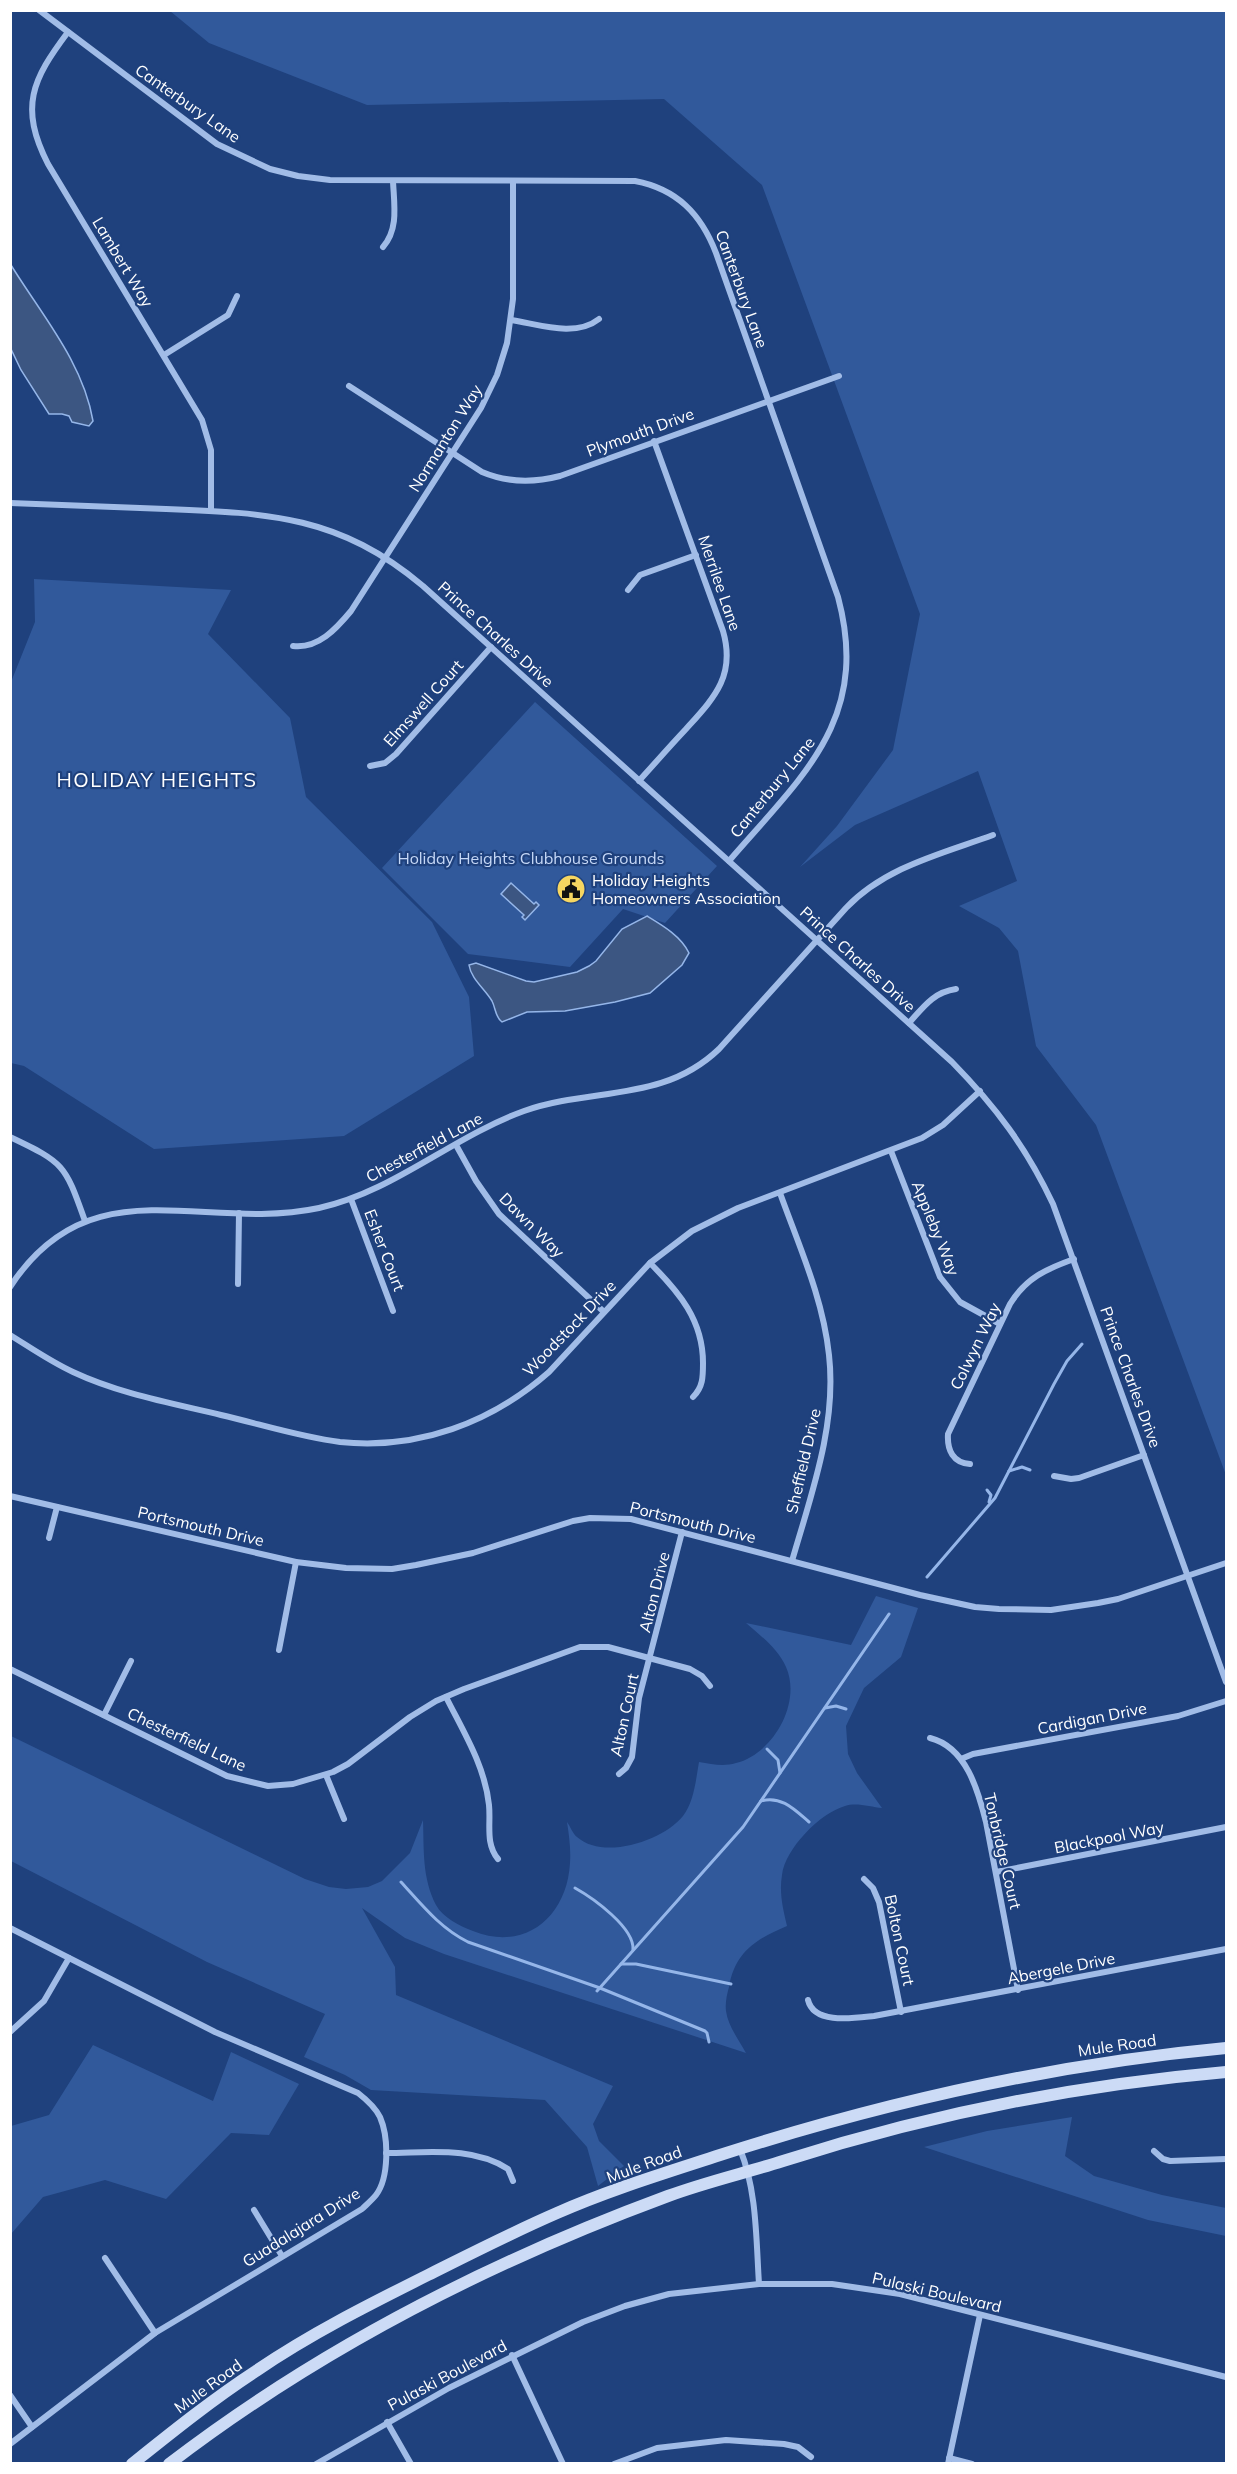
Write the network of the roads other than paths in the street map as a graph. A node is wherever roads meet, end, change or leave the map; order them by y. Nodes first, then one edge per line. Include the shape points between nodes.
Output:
1 (39, 10) edge
2 (68, 32) junction
3 (393, 181) junction
4 (513, 181) junction
5 (383, 247) dead end
6 (237, 296) dead end
7 (599, 319) dead end
8 (511, 320) junction
9 (164, 355) junction
10 (839, 376) dead end
11 (349, 386) dead end
12 (768, 401) junction
13 (654, 441) junction
14 (452, 453) junction
15 (10, 503) edge
16 (211, 511) junction
17 (696, 555) junction
18 (386, 558) junction
19 (628, 590) dead end
20 (293, 646) dead end
21 (491, 647) junction
22 (370, 766) dead end
23 (639, 781) junction
24 (993, 835) dead end
25 (729, 861) junction
26 (817, 941) junction
27 (956, 989) dead end
28 (909, 1023) junction
29 (980, 1091) junction
30 (10, 1137) edge
31 (456, 1145) junction
32 (891, 1151) junction
33 (780, 1193) junction
34 (351, 1199) junction
35 (239, 1213) junction
36 (85, 1221) junction
37 (1074, 1259) junction
38 (650, 1263) junction
39 (238, 1284) dead end
40 (10, 1287) edge
41 (393, 1311) dead end
42 (604, 1312) junction
43 (1000, 1324) junction
44 (10, 1335) edge
45 (693, 1397) dead end
46 (1144, 1455) junction
47 (970, 1464) dead end
48 (1054, 1476) dead end
49 (10, 1496) edge
50 (57, 1506) junction
51 (682, 1532) junction
52 (49, 1538) dead end
53 (792, 1561) junction
54 (296, 1562) junction
55 (1227, 1563) edge
56 (1188, 1577) junction
57 (279, 1650) dead end
58 (651, 1658) junction
59 (131, 1661) dead end
60 (10, 1669) edge
61 (1227, 1682) edge
62 (710, 1686) dead end
63 (446, 1697) junction
64 (1227, 1701) edge
65 (104, 1715) junction
66 (930, 1738) dead end
67 (961, 1759) junction
68 (619, 1773) dead end
69 (326, 1775) junction
70 (344, 1819) dead end
71 (1227, 1827) edge
72 (498, 1859) dead end
73 (996, 1872) junction
74 (864, 1879) dead end
75 (10, 1928) edge
76 (1227, 1949) edge
77 (69, 1958) junction
78 (1018, 1990) junction
79 (808, 2000) dead end
80 (901, 2012) junction
81 (10, 2032) edge
82 (1227, 2048) edge
83 (1227, 2072) edge
84 (740, 2149) junction
85 (1154, 2151) dead end
86 (386, 2153) junction
87 (1227, 2159) edge
88 (749, 2170) junction
89 (513, 2181) dead end
90 (254, 2210) dead end
91 (282, 2256) junction
92 (105, 2258) dead end
93 (759, 2284) junction
94 (980, 2315) junction
95 (155, 2333) junction
96 (512, 2355) junction
97 (1227, 2377) edge
98 (10, 2395) edge
99 (387, 2422) junction
100 (32, 2427) junction
101 (10, 2444) edge
102 (812, 2457) dead end
103 (949, 2461) edge
104 (132, 2463) edge
105 (169, 2463) edge
106 (316, 2463) edge
107 (411, 2463) edge
108 (563, 2463) edge
109 (614, 2463) edge
110 (972, 2463) edge

1 - 2 street, Canterbury Lane
2 - 3 street, Canterbury Lane via 202,133 243,157 298,176
2 - 9 street, Lambert Way via 37,81 32,111 35,136 48,164
3 - 4 street, Canterbury Lane
3 - 5 street via 394,226
4 - 8 street, Normanton Way
4 - 12 street, Canterbury Lane via 635,181 659,187 680,199 696,215 711,241
6 - 9 street via 228,315
7 - 8 street via 574,329
8 - 14 street, Normanton Way via 493,386
9 - 16 street, Lambert Way via 198,411 209,439
10 - 12 street, Plymouth Drive
11 - 14 street, Plymouth Drive
12 - 13 street, Plymouth Drive
12 - 25 street, Canterbury Lane via 838,597 847,666 839,710 819,754
13 - 14 street, Plymouth Drive via 537,481 493,477
13 - 17 street, Merrilee Lane
14 - 18 street, Normanton Way
15 - 16 street, Prince Charles Drive
16 - 18 street, Prince Charles Drive via 267,514 314,524
17 - 19 street via 640,575
17 - 23 street, Merrilee Lane via 725,639 725,674 708,705
18 - 20 street, Normanton Way via 333,631 307,646
18 - 21 street, Prince Charles Drive
21 - 22 street, Elmswell Court via 396,754 385,763
21 - 23 street, Prince Charles Drive
23 - 25 street, Prince Charles Drive
24 - 26 street, Chesterfield Lane via 885,877 853,901
25 - 26 street, Prince Charles Drive
26 - 28 street, Prince Charles Drive
26 - 31 street, Chesterfield Lane via 702,1065 657,1086 556,1102 525,1111
27 - 28 street via 931,998
28 - 29 street, Prince Charles Drive
29 - 32 street, Woodstock Drive via 934,1131
29 - 37 street, Prince Charles Drive via 1035,1167
30 - 36 street via 47,1155 62,1168 73,1185
31 - 34 street, Chesterfield Lane
31 - 42 street, Dawn Way via 499,1214
32 - 33 street, Woodstock Drive
32 - 43 street, Appleby Way via 945,1286 960,1302
33 - 38 street, Woodstock Drive via 703,1224
33 - 53 street, Sheffield Drive via 817,1294 830,1372 824,1443
34 - 35 street, Chesterfield Lane via 297,1212
34 - 41 street, Esher Court
35 - 36 street, Chesterfield Lane via 134,1211
35 - 39 street
36 - 40 street, Chesterfield Lane via 40,1249
37 - 43 street, Colwyn Way via 1046,1269 1028,1281 1015,1295
37 - 46 street, Prince Charles Drive
38 - 42 street, Woodstock Drive
38 - 45 street via 686,1302 699,1330 703,1376
42 - 44 street, Woodstock Drive via 549,1372 502,1408 439,1434 382,1443 320,1438 132,1395 71,1372
43 - 47 street, Colwyn Way via 948,1434 954,1458
46 - 48 street via 1079,1478
46 - 56 street, Prince Charles Drive
49 - 50 street, Portsmouth Drive
50 - 52 street
50 - 54 street, Portsmouth Drive
51 - 53 street, Portsmouth Drive
51 - 54 street, Portsmouth Drive via 631,1519 590,1518 465,1556 392,1569
51 - 58 street, Alton Drive
53 - 56 street, Portsmouth Drive via 952,1602 1024,1611 1098,1603
54 - 57 street
55 - 56 street, Portsmouth Drive
56 - 61 street, Prince Charles Drive
58 - 62 street, Chesterfield Lane via 697,1672
58 - 63 street, Chesterfield Lane via 587,1645
58 - 68 street, Alton Court via 638,1707 632,1758
59 - 65 street
60 - 65 street, Chesterfield Lane
63 - 69 street, Chesterfield Lane
63 - 72 street via 482,1773 489,1804 489,1845
64 - 67 street, Cardigan Drive via 1178,1716
65 - 69 street, Chesterfield Lane via 243,1781 281,1786
66 - 67 street, Tonbridge Court via 944,1743
67 - 73 street, Tonbridge Court via 983,1810
69 - 70 street
71 - 73 street, Blackpool Way
73 - 78 street, Tonbridge Court
74 - 80 street, Bolton Court via 873,1887 879,1902
75 - 77 street, Guadalajara Drive
76 - 78 street, Abergele Drive
77 - 81 street via 44,2001
77 - 86 street, Guadalajara Drive via 215,2032 358,2093 370,2102 380,2118
78 - 80 street, Abergele Drive
79 - 80 street, Abergele Drive via 812,2010 837,2018
82 - 84 main road, Mule Road via 1093,2065 969,2087
83 - 88 main road via 1100,2087 955,2114 872,2133
84 - 88 street
84 - 104 main road, Mule Road via 558,2212 388,2295 256,2370
85 - 87 street via 1170,2161
86 - 89 street via 479,2155 508,2169
86 - 91 street, Guadalajara Drive via 385,2176 376,2195 362,2209
88 - 93 street
88 - 105 main road via 669,2195 456,2288 277,2388
90 - 91 street
91 - 95 street, Guadalajara Drive
92 - 95 street
93 - 94 street, Pulaski Boulevard via 832,2284 900,2294
93 - 96 street, Pulaski Boulevard via 669,2294 625,2306
94 - 97 street, Pulaski Boulevard
94 - 103 street
95 - 100 street, Guadalajara Drive
96 - 99 street, Pulaski Boulevard
96 - 108 street
98 - 100 street
99 - 106 street, Pulaski Boulevard
99 - 107 street
100 - 101 street, Guadalajara Drive
102 - 109 street via 798,2447 784,2444 726,2440 657,2448
103 - 110 street

